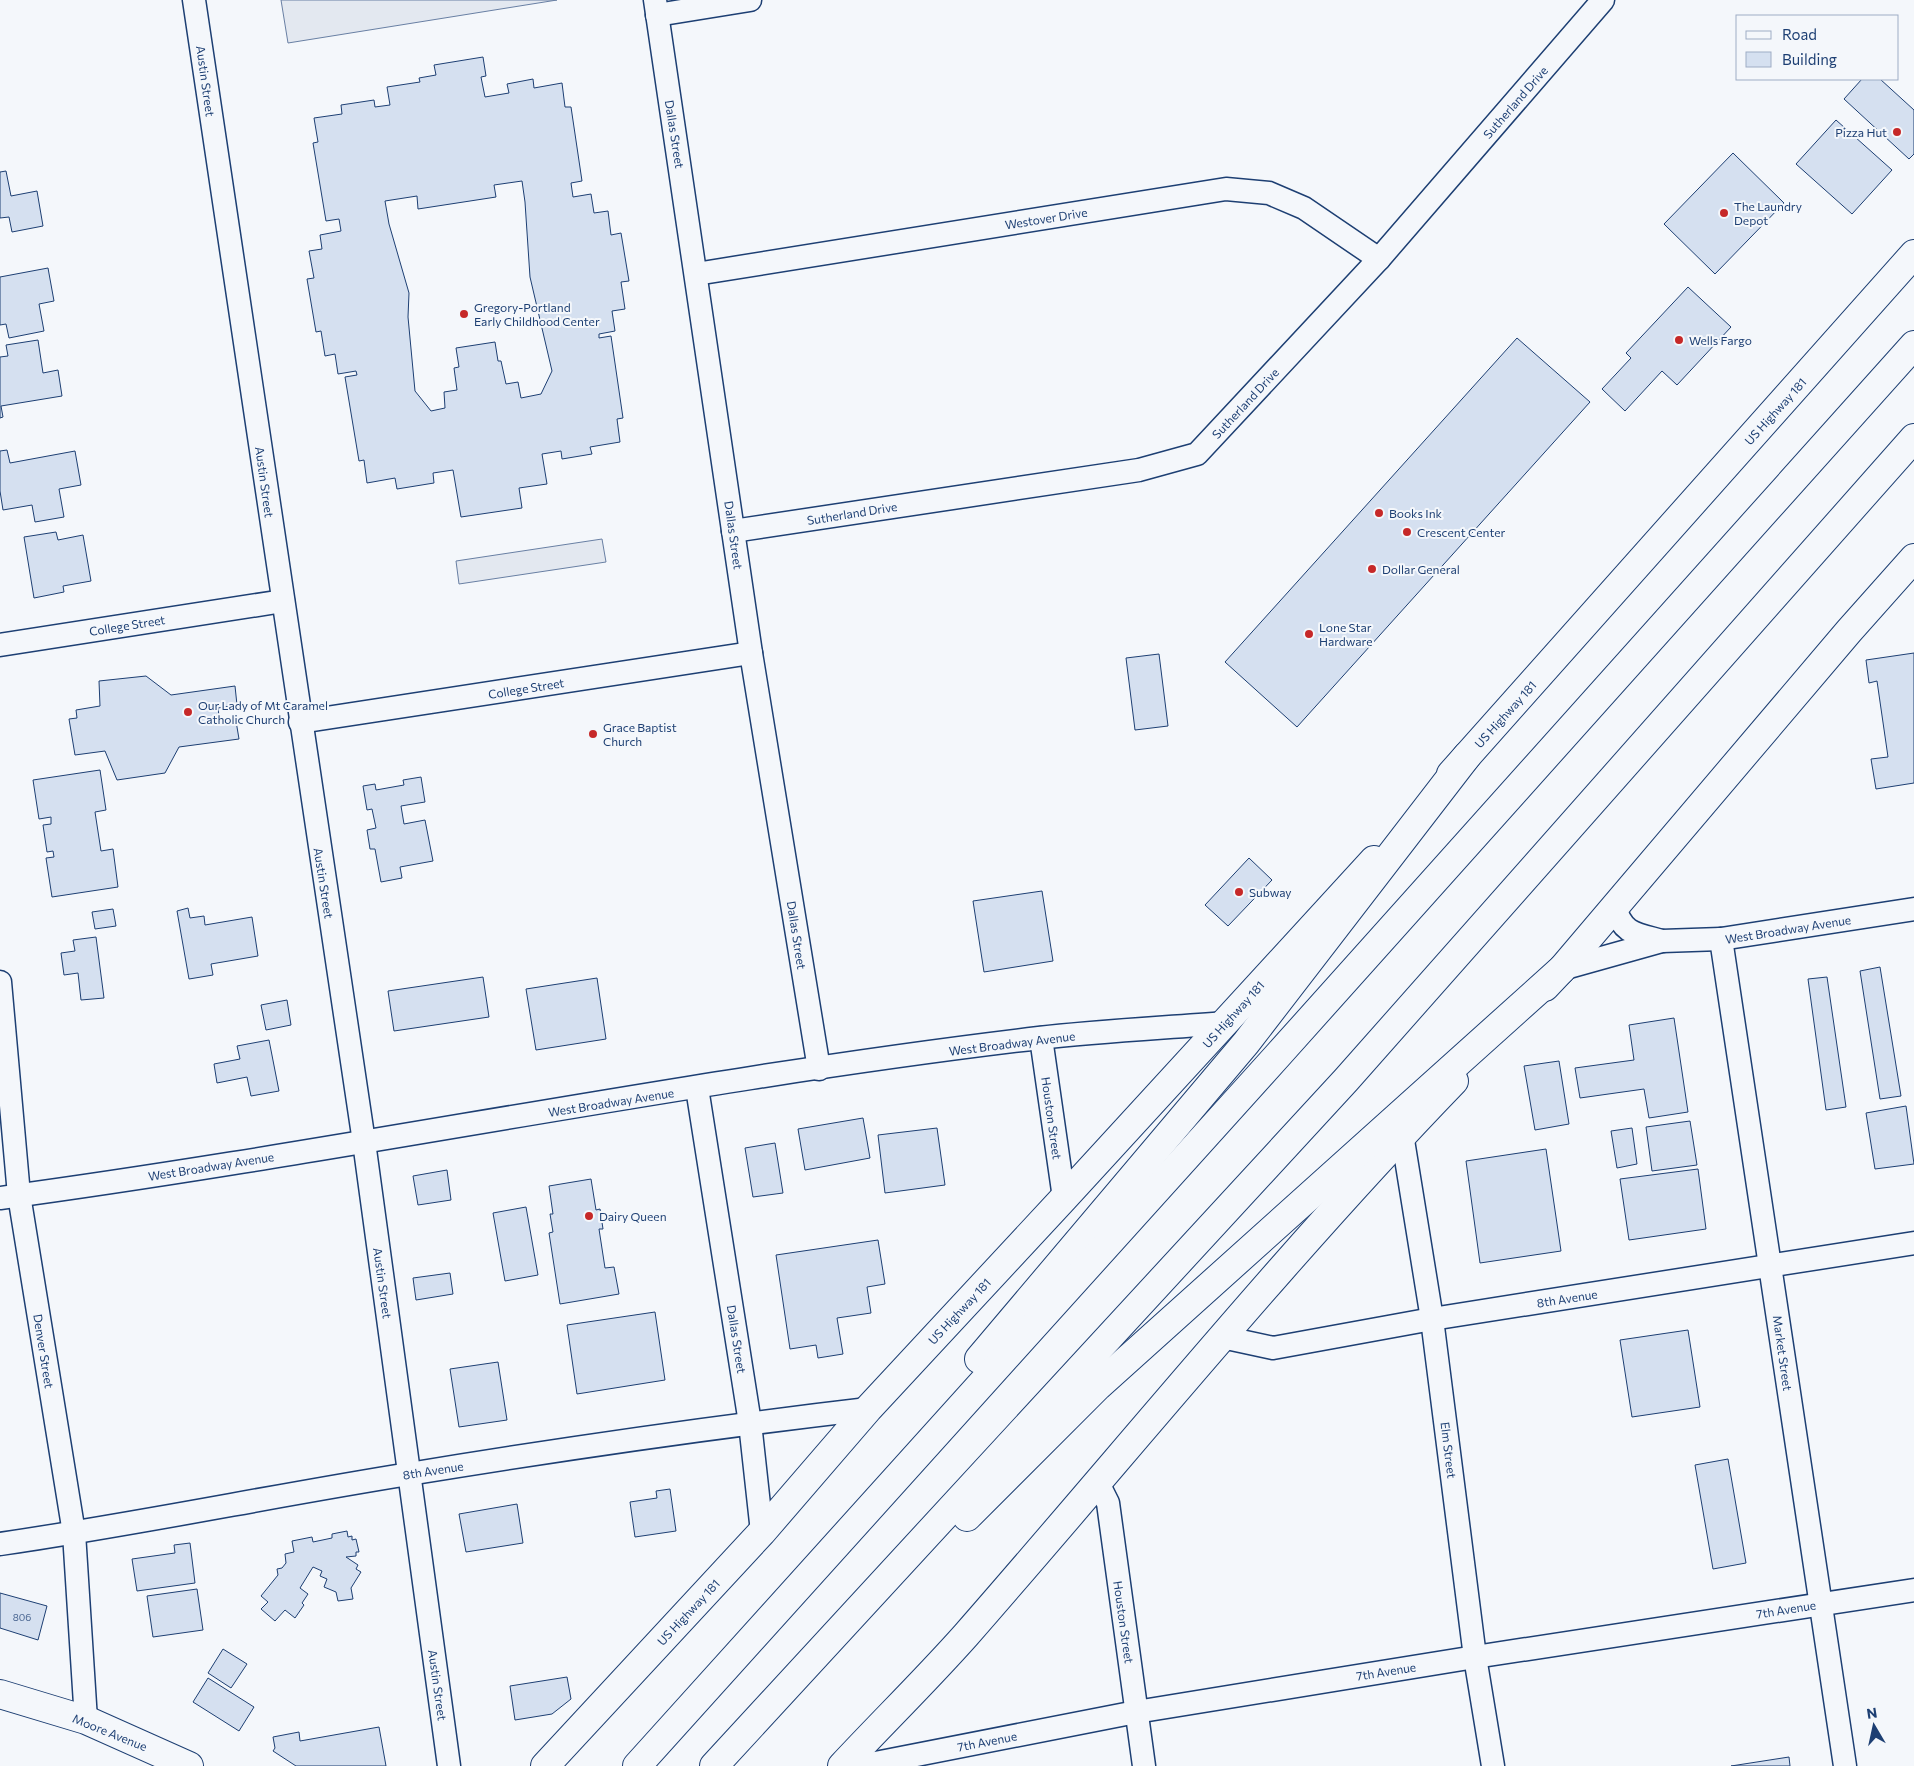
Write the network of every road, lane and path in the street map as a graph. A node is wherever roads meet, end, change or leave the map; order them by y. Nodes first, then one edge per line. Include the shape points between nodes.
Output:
1 (194, 0) edge
2 (750, 0) edge
3 (1603, 0) edge
4 (656, 7) edge
5 (1914, 254) edge
6 (1379, 259) junction
7 (696, 274) junction
8 (1914, 345) edge
9 (1914, 438) edge
10 (733, 531) junction
11 (1914, 558) edge
12 (283, 600) junction
13 (0, 645) edge
14 (751, 653) junction
15 (300, 722) junction
16 (1467, 756) junction
17 (1615, 907) junction
18 (1914, 910) edge
19 (1721, 939) junction
20 (1662, 941) junction
21 (1562, 969) junction
22 (0, 982) edge
23 (1225, 1023) junction
24 (1041, 1038) junction
25 (818, 1069) junction
26 (697, 1088) junction
27 (1402, 1134) junction
28 (364, 1142) junction
29 (10, 1197) edge
30 (1064, 1198) junction
31 (1914, 1243) edge
32 (1770, 1267) junction
33 (1432, 1319) junction
34 (1222, 1337) junction
35 (868, 1409) junction
36 (750, 1423) junction
37 (408, 1474) junction
38 (1097, 1481) junction
39 (762, 1532) junction
40 (74, 1533) junction
41 (0, 1544) edge
42 (1914, 1590) edge
43 (1820, 1604) junction
44 (1475, 1657) junction
45 (0, 1694) edge
46 (1136, 1712) junction
47 (86, 1720) junction
48 (638, 1764) edge
49 (448, 1765) edge
50 (189, 1766) edge
51 (545, 1766) edge
52 (714, 1766) edge
53 (719, 1766) edge
54 (842, 1766) edge
55 (860, 1766) edge
56 (1144, 1766) edge
57 (1493, 1766) edge
58 (1845, 1766) edge

1 - 12 street, Austin Street
2 - 4 street
3 - 6 street, Sutherland Drive
4 - 7 street, Dallas Street
5 - 16 main road, US Highway 181
6 - 7 street, Westover Drive via 1304,208 1269,193 1226,189
6 - 10 street, Sutherland Drive via 1197,454 1139,470
7 - 10 street, Dallas Street
8 - 48 main road
9 - 52 main road via 1346,1080
10 - 14 street, Dallas Street
11 - 17 main road
12 - 13 street, College Street
12 - 15 street, Austin Street
14 - 15 street, College Street
14 - 25 street, Dallas Street
15 - 28 street, Austin Street
16 - 23 main road, US Highway 181
16 - 48 main road via 1246,1042
17 - 20 street, West Broadway Avenue via 1619,921 1631,932
17 - 21 main road
18 - 19 street, West Broadway Avenue
19 - 20 street, West Broadway Avenue
19 - 32 street, Market Street
20 - 21 street, West Broadway Avenue
21 - 27 main road
21 - 53 main road via 1098,1386
22 - 29 street, Denver Street
23 - 24 street, West Broadway Avenue
23 - 30 main road, US Highway 181
24 - 25 street, West Broadway Avenue
24 - 30 street, Houston Street
25 - 26 street, West Broadway Avenue
26 - 28 street, West Broadway Avenue
26 - 36 street, Dallas Street
27 - 33 street, Elm Street
27 - 34 main road
28 - 29 street, West Broadway Avenue
28 - 37 street, Austin Street
29 - 40 street, Denver Street
30 - 35 main road, US Highway 181
31 - 32 street, 8th Avenue
32 - 33 street, 8th Avenue
32 - 43 street, Market Street
33 - 34 street, 8th Avenue via 1273,1348
33 - 44 street, Elm Street
34 - 38 main road
35 - 36 street, 8th Avenue
35 - 39 main road, US Highway 181
36 - 37 street, 8th Avenue
36 - 39 street, Dallas Street
37 - 40 street, 8th Avenue
37 - 49 street, Austin Street
38 - 46 street, Houston Street via 1108,1503
38 - 54 main road via 964,1636
39 - 51 main road, US Highway 181
40 - 41 street, 8th Avenue
40 - 47 street, Denver Street
42 - 43 street, 7th Avenue
43 - 44 street, 7th Avenue
43 - 58 street, Market Street
44 - 46 street, 7th Avenue
44 - 57 street, Elm Street
45 - 47 main road, Moore Avenue
46 - 55 street, 7th Avenue
46 - 56 street, Houston Street
47 - 50 main road, Moore Avenue

